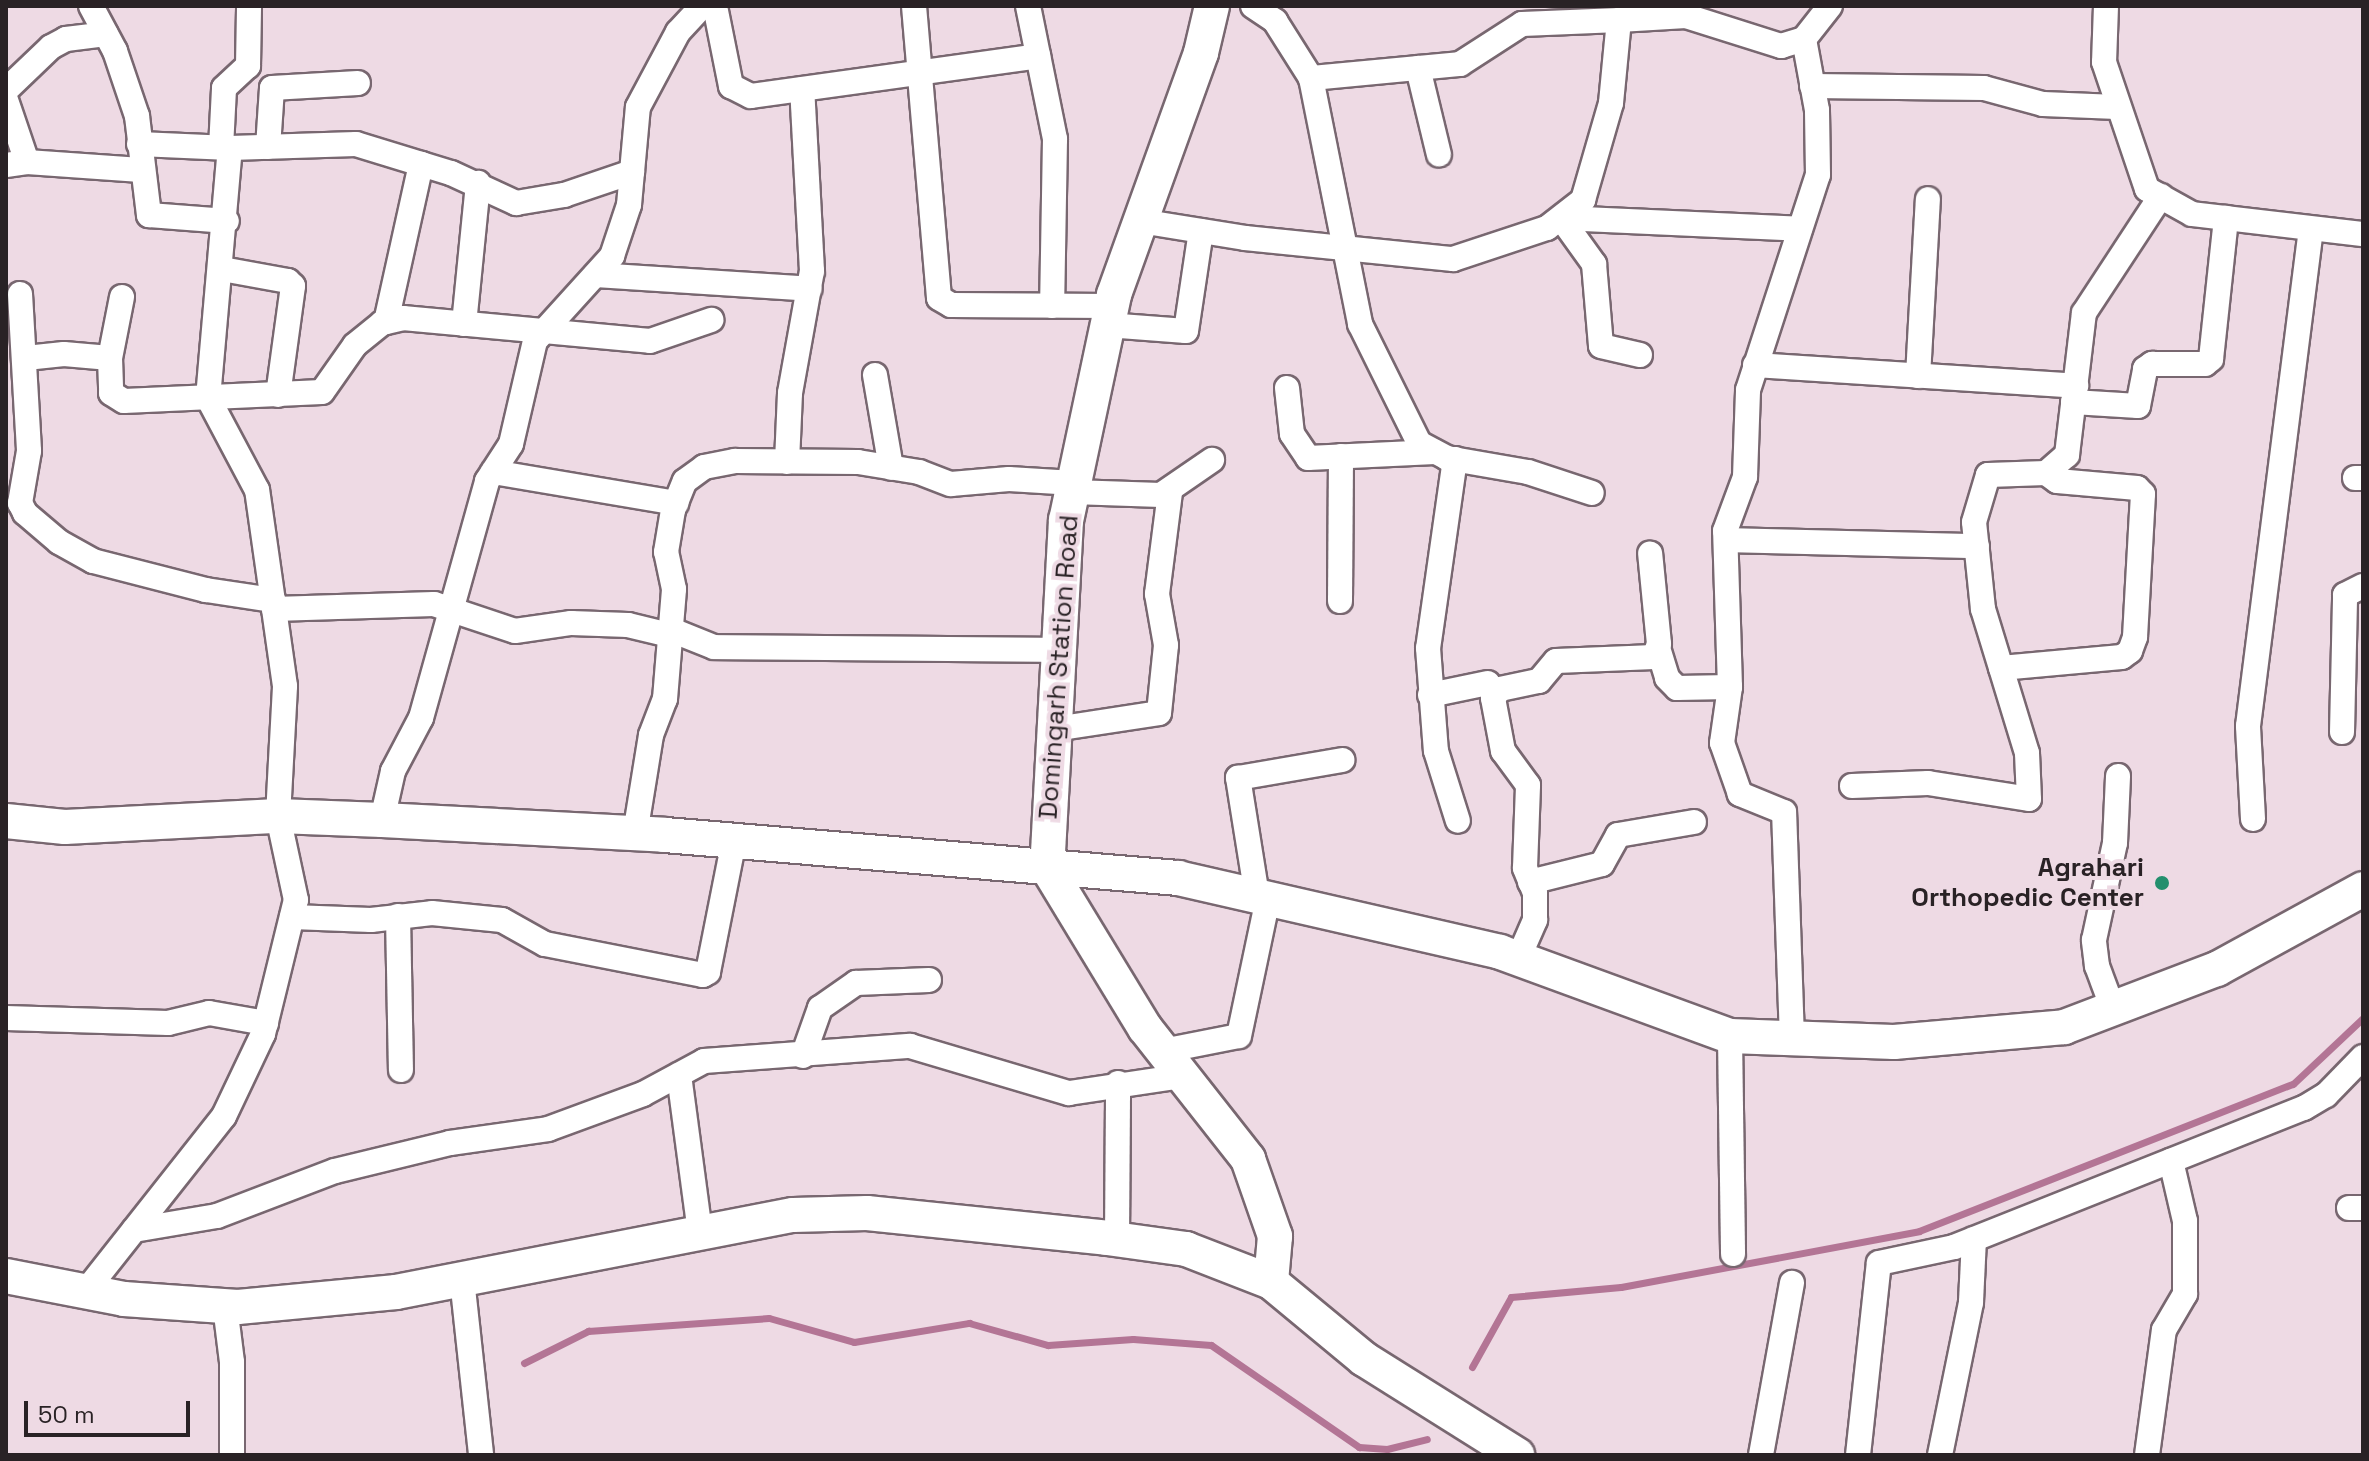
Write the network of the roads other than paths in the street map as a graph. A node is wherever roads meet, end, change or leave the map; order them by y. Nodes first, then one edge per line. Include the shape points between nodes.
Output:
1 (91, 6) edge
2 (249, 6) edge
3 (702, 6) edge
4 (715, 6) edge
5 (914, 6) edge
6 (1028, 6) edge
7 (1253, 6) edge
8 (1830, 6) edge
9 (2106, 6) edge
10 (1209, 8) edge
11 (1521, 15) edge
12 (1619, 20) junction
13 (106, 34) junction
14 (1804, 39) junction
15 (1038, 56) junction
16 (1418, 68) junction
17 (918, 75) junction
18 (1311, 78) junction
19 (358, 83) dead end
20 (1812, 86) junction
21 (802, 89) junction
22 (6, 90) edge
23 (6, 100) edge
24 (2117, 107) junction
25 (139, 144) junction
26 (268, 147) junction
27 (226, 148) junction
28 (1439, 155) dead end
29 (16, 163) edge
30 (421, 164) junction
31 (141, 170) junction
32 (632, 172) junction
33 (478, 183) junction
34 (2161, 196) junction
35 (1928, 199) dead end
36 (1561, 218) junction
37 (2226, 218) junction
38 (227, 221) junction
39 (1140, 221) junction
40 (1800, 229) junction
41 (2311, 229) junction
42 (1201, 231) junction
43 (2363, 234) edge
44 (1344, 248) junction
45 (222, 269) junction
46 (596, 275) junction
47 (810, 289) junction
48 (20, 294) dead end
49 (122, 297) dead end
50 (1052, 306) junction
51 (1109, 316) junction
52 (711, 320) dead end
53 (386, 322) junction
54 (464, 324) junction
55 (545, 330) junction
56 (1640, 355) dead end
57 (26, 358) junction
58 (110, 358) junction
59 (1755, 365) junction
60 (875, 375) dead end
61 (1918, 376) junction
62 (16, 387) edge
63 (1287, 388) dead end
64 (2074, 394) junction
65 (278, 395) junction
66 (208, 398) junction
67 (1341, 456) junction
68 (1445, 456) junction
69 (1212, 460) dead end
70 (787, 462) junction
71 (891, 468) junction
72 (493, 472) junction
73 (2046, 473) junction
74 (1073, 487) junction
75 (1170, 492) junction
76 (1592, 493) dead end
77 (676, 503) junction
78 (1726, 540) junction
79 (1977, 546) junction
80 (1650, 553) dead end
81 (2363, 586) edge
82 (1340, 601) dead end
83 (274, 604) junction
84 (450, 613) junction
85 (669, 632) junction
86 (1059, 650) junction
87 (1659, 651) junction
88 (2001, 668) junction
89 (1488, 683) dead end
90 (1730, 687) junction
91 (1430, 695) junction
92 (1055, 729) junction
93 (2342, 732) dead end
94 (1342, 760) dead end
95 (2118, 776) dead end
96 (1852, 786) dead end
97 (278, 816) junction
98 (2253, 819) dead end
99 (382, 820) junction
100 (6, 821) edge
101 (1458, 821) dead end
102 (1694, 822) dead end
103 (635, 834) junction
104 (734, 841) junction
105 (1047, 867) junction
106 (1530, 882) junction
107 (2363, 889) edge
108 (1262, 897) junction
109 (398, 916) junction
110 (292, 917) junction
111 (1518, 959) junction
112 (929, 980) dead end
113 (2113, 1009) junction
114 (6, 1018) edge
115 (266, 1023) junction
116 (1730, 1036) junction
117 (1792, 1039) junction
118 (803, 1056) junction
119 (2363, 1057) edge
120 (1173, 1063) junction
121 (401, 1070) dead end
122 (679, 1075) junction
123 (1118, 1083) junction
124 (2171, 1161) junction
125 (134, 1230) junction
126 (700, 1232) junction
127 (1974, 1239) junction
128 (1117, 1240) junction
129 (1733, 1254) dead end
130 (6, 1276) edge
131 (462, 1279) junction
132 (1271, 1282) junction
133 (1792, 1283) dead end
134 (85, 1292) junction
135 (225, 1306) junction
136 (232, 1455) edge
137 (481, 1455) edge
138 (1517, 1455) edge
139 (1761, 1455) edge
140 (1858, 1455) edge
141 (1940, 1455) edge
142 (2147, 1455) edge

1 - 13 street
2 - 27 street via 248,66 224,88
3 - 32 street via 678,32 638,107
4 - 21 street via 731,86 751,96
5 - 17 street
6 - 15 street
7 - 18 street via 1275,21
8 - 14 street
9 - 24 street via 2104,62
10 - 39 street, Domingarh Station Road
11 - 12 street
11 - 16 street via 1460,64
12 - 14 street via 1686,16 1781,46
12 - 36 street via 1611,103 1583,200
13 - 22 street via 66,39 51,47
13 - 25 street via 137,116
14 - 20 street
15 - 17 street
15 - 50 street via 1055,139
16 - 18 street
16 - 28 street
17 - 21 street
17 - 50 street via 939,298 951,305
18 - 44 street
19 - 26 street via 272,88
20 - 24 street via 1984,88 2043,104
20 - 40 street via 1818,175
21 - 47 street
23 - 29 street
24 - 34 street via 2147,189
25 - 27 street
25 - 31 street
26 - 27 street
26 - 30 street via 356,144
27 - 38 street
29 - 31 street
30 - 33 street
30 - 53 street
31 - 38 street via 149,215
32 - 33 street via 532,202 516,203
32 - 46 street via 629,205 612,256
33 - 54 street
34 - 37 street via 2192,214
34 - 64 street via 2084,313
35 - 61 street
36 - 40 street
36 - 44 street via 1499,247 1453,259
36 - 56 street via 1594,264 1601,346
37 - 41 street
37 - 64 street via 2211,359 2205,364 2152,364 2145,369 2138,406
38 - 45 street
39 - 42 street
39 - 51 street, Domingarh Station Road
40 - 59 street
41 - 43 street
41 - 98 street via 2248,726
42 - 44 street
42 - 51 street via 1186,331
44 - 68 street via 1360,324 1419,443
45 - 65 street via 293,286
45 - 66 street
46 - 47 street
46 - 55 street
47 - 70 street via 790,393
48 - 57 street
49 - 58 street
50 - 51 street
51 - 74 street, Domingarh Station Road
52 - 55 street via 650,341
53 - 54 street via 403,318
53 - 65 street via 355,345 322,392
54 - 55 street
55 - 72 street via 535,341 511,444
57 - 58 street
57 - 62 street
58 - 66 street via 111,393 116,399
59 - 61 street
59 - 78 street via 1748,390 1745,477 1727,519
60 - 71 street
61 - 64 street
62 - 83 street via 29,451 20,503 35,523 93,561
63 - 67 street via 1292,434 1300,453 1308,458
64 - 73 street via 2067,455
65 - 66 street
66 - 83 street via 257,490
67 - 68 street
67 - 82 street
68 - 76 street via 1528,472
68 - 91 street via 1429,637
69 - 75 street
70 - 71 street
70 - 77 street via 704,467 685,481
71 - 74 street via 951,484 1009,479
72 - 77 street
72 - 84 street
73 - 79 street via 1988,475 1974,522
73 - 88 street via 2057,481 2137,488 2143,494 2135,637 2122,657
74 - 75 street
74 - 86 street, Domingarh Station Road
75 - 92 street via 1157,594 1167,654 1159,713
77 - 85 street via 666,552 674,589
78 - 79 street
78 - 90 street
79 - 88 street via 1983,609
80 - 87 street
81 - 93 street via 2345,595
83 - 84 street via 434,604
83 - 97 street via 285,686
84 - 85 street via 515,631 571,623
84 - 99 street via 421,718 393,771
85 - 86 street via 714,647
85 - 103 street via 665,699 651,735
86 - 92 street, Domingarh Station Road
87 - 90 street via 1667,678 1677,688
87 - 106 street via 1654,657 1556,661 1539,681 1495,693 1503,751 1528,785 1525,868
88 - 96 street via 2027,753 2029,799 1928,783
89 - 91 street
90 - 117 street via 1722,743 1735,788 1784,812
91 - 101 street via 1440,771 1450,783
92 - 105 street, Domingarh Station Road
94 - 108 street via 1238,778
95 - 113 street via 2115,843 2094,954
97 - 99 street
97 - 100 street via 65,827
97 - 110 street via 296,900
99 - 103 street
102 - 106 street via 1618,835 1602,864
103 - 104 street
104 - 105 street
104 - 109 street via 708,972 703,975 545,944 502,920 432,913
105 - 108 street via 1178,878
105 - 120 street
106 - 111 street via 1535,920
107 - 113 street via 2217,969
108 - 111 street
108 - 120 street via 1239,1036
109 - 110 street
109 - 121 street
110 - 115 street
111 - 116 street
112 - 118 street via 856,983 820,1008
113 - 117 street via 2064,1027 1894,1042
114 - 115 street via 168,1023 199,1012
115 - 125 street via 224,1116
116 - 117 street
116 - 129 street
118 - 122 street via 704,1061
118 - 123 street via 910,1046 1069,1093
119 - 124 street via 2326,1095 2304,1108
120 - 123 street
120 - 132 street via 1248,1159 1275,1236
122 - 125 street via 621,1104 548,1129 450,1143 349,1167 217,1216
122 - 126 street
123 - 128 street
124 - 127 street
124 - 142 street via 2185,1221 2185,1294 2164,1330
125 - 134 street
126 - 128 street via 793,1215 867,1213
126 - 131 street
127 - 140 street via 1879,1263
127 - 141 street via 1971,1302
128 - 132 street via 1186,1249
130 - 134 street
131 - 135 street via 396,1292
131 - 137 street
132 - 138 street via 1364,1359
133 - 139 street
134 - 135 street
135 - 136 street via 232,1362

